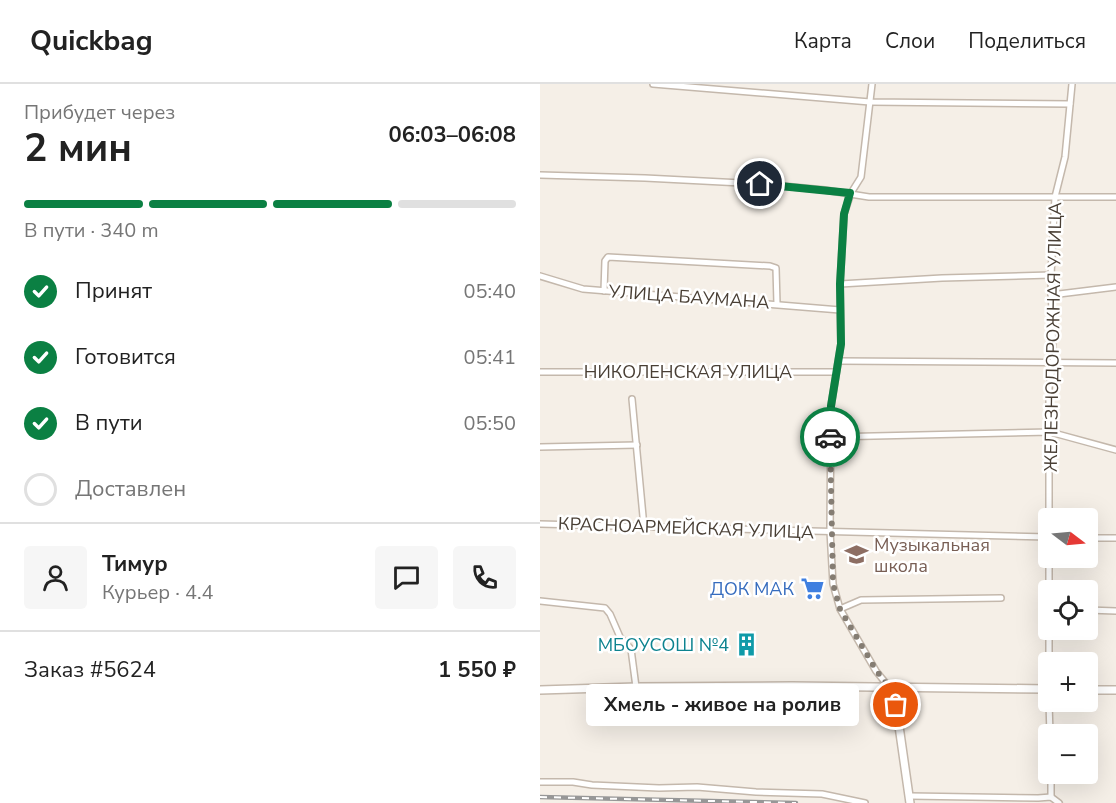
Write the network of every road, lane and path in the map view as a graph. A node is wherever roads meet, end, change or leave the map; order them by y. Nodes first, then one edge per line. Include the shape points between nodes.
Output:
1 (654, 84) edge
2 (872, 84) edge
3 (1072, 84) edge
4 (870, 102) junction
5 (1070, 104) junction
6 (540, 176) edge
7 (850, 193) junction
8 (1055, 197) junction
9 (1116, 197) edge
10 (1051, 275) junction
11 (540, 276) edge
12 (840, 284) junction
13 (1116, 287) edge
14 (604, 291) junction
15 (1052, 295) junction
16 (777, 304) junction
17 (840, 310) junction
18 (839, 361) junction
19 (1053, 361) junction
20 (1116, 363) edge
21 (540, 372) edge
22 (836, 372) junction
23 (632, 399) dead end
24 (1050, 432) junction
25 (830, 437) junction
26 (637, 445) junction
27 (540, 447) edge
28 (1116, 450) edge
29 (1049, 508) edge
30 (540, 524) edge
31 (644, 527) junction
32 (830, 531) junction
33 (1038, 537) edge
34 (1098, 538) edge
35 (1116, 538) edge
36 (1001, 598) dead end
37 (540, 601) edge
38 (840, 609) junction
39 (1098, 610) edge
40 (1116, 611) edge
41 (636, 687) junction
42 (889, 687) junction
43 (1038, 689) edge
44 (540, 690) edge
45 (1098, 690) edge
46 (1116, 690) edge
47 (540, 782) edge
48 (1051, 784) edge
49 (1051, 797) junction
50 (910, 799) edge
51 (865, 803) edge
52 (1059, 803) edge

1 - 4 street
2 - 4 street
3 - 5 street, ЖЕЛЕЗНОДОРОЖНАЯ УЛИЦА
4 - 5 street
4 - 7 street via 861,177
5 - 8 street, ЖЕЛЕЗНОДОРОЖНАЯ УЛИЦА via 1065,157
6 - 7 street via 737,183
7 - 8 street
7 - 12 street via 844,214
8 - 9 street
8 - 10 street, ЖЕЛЕЗНОДОРОЖНАЯ УЛИЦА
10 - 12 street
10 - 15 street, ЖЕЛЕЗНОДОРОЖНАЯ УЛИЦА
11 - 14 street, УЛИЦА БАУМАНА
12 - 17 street
13 - 15 street
14 - 16 street, УЛИЦА БАУМАНА
14 - 16 street via 608,257 770,266 776,268
15 - 19 street, ЖЕЛЕЗНОДОРОЖНАЯ УЛИЦА
16 - 17 street, УЛИЦА БАУМАНА
17 - 18 street
18 - 19 street
18 - 22 street
19 - 20 street
19 - 24 street, ЖЕЛЕЗНОДОРОЖНАЯ УЛИЦА
21 - 22 street, НИКОЛЕНСКАЯ УЛИЦА
22 - 25 street
23 - 26 street
24 - 25 street
24 - 28 street
24 - 29 street, ЖЕЛЕЗНОДОРОЖНАЯ УЛИЦА
25 - 32 street
26 - 27 street
26 - 31 street
30 - 31 street, КРАСНОАРМЕЙСКАЯ УЛИЦА
31 - 32 street, КРАСНОАРМЕЙСКАЯ УЛИЦА
32 - 33 street, КРАСНОАРМЕЙСКАЯ УЛИЦА
32 - 38 street via 833,584
34 - 35 street
36 - 38 street via 861,600
37 - 41 street via 605,608 631,650
38 - 42 street
39 - 40 street
41 - 42 street
41 - 44 street
42 - 43 street
42 - 50 street via 896,705
45 - 46 street
47 - 51 street via 822,794
48 - 49 street
49 - 50 street
49 - 52 street

